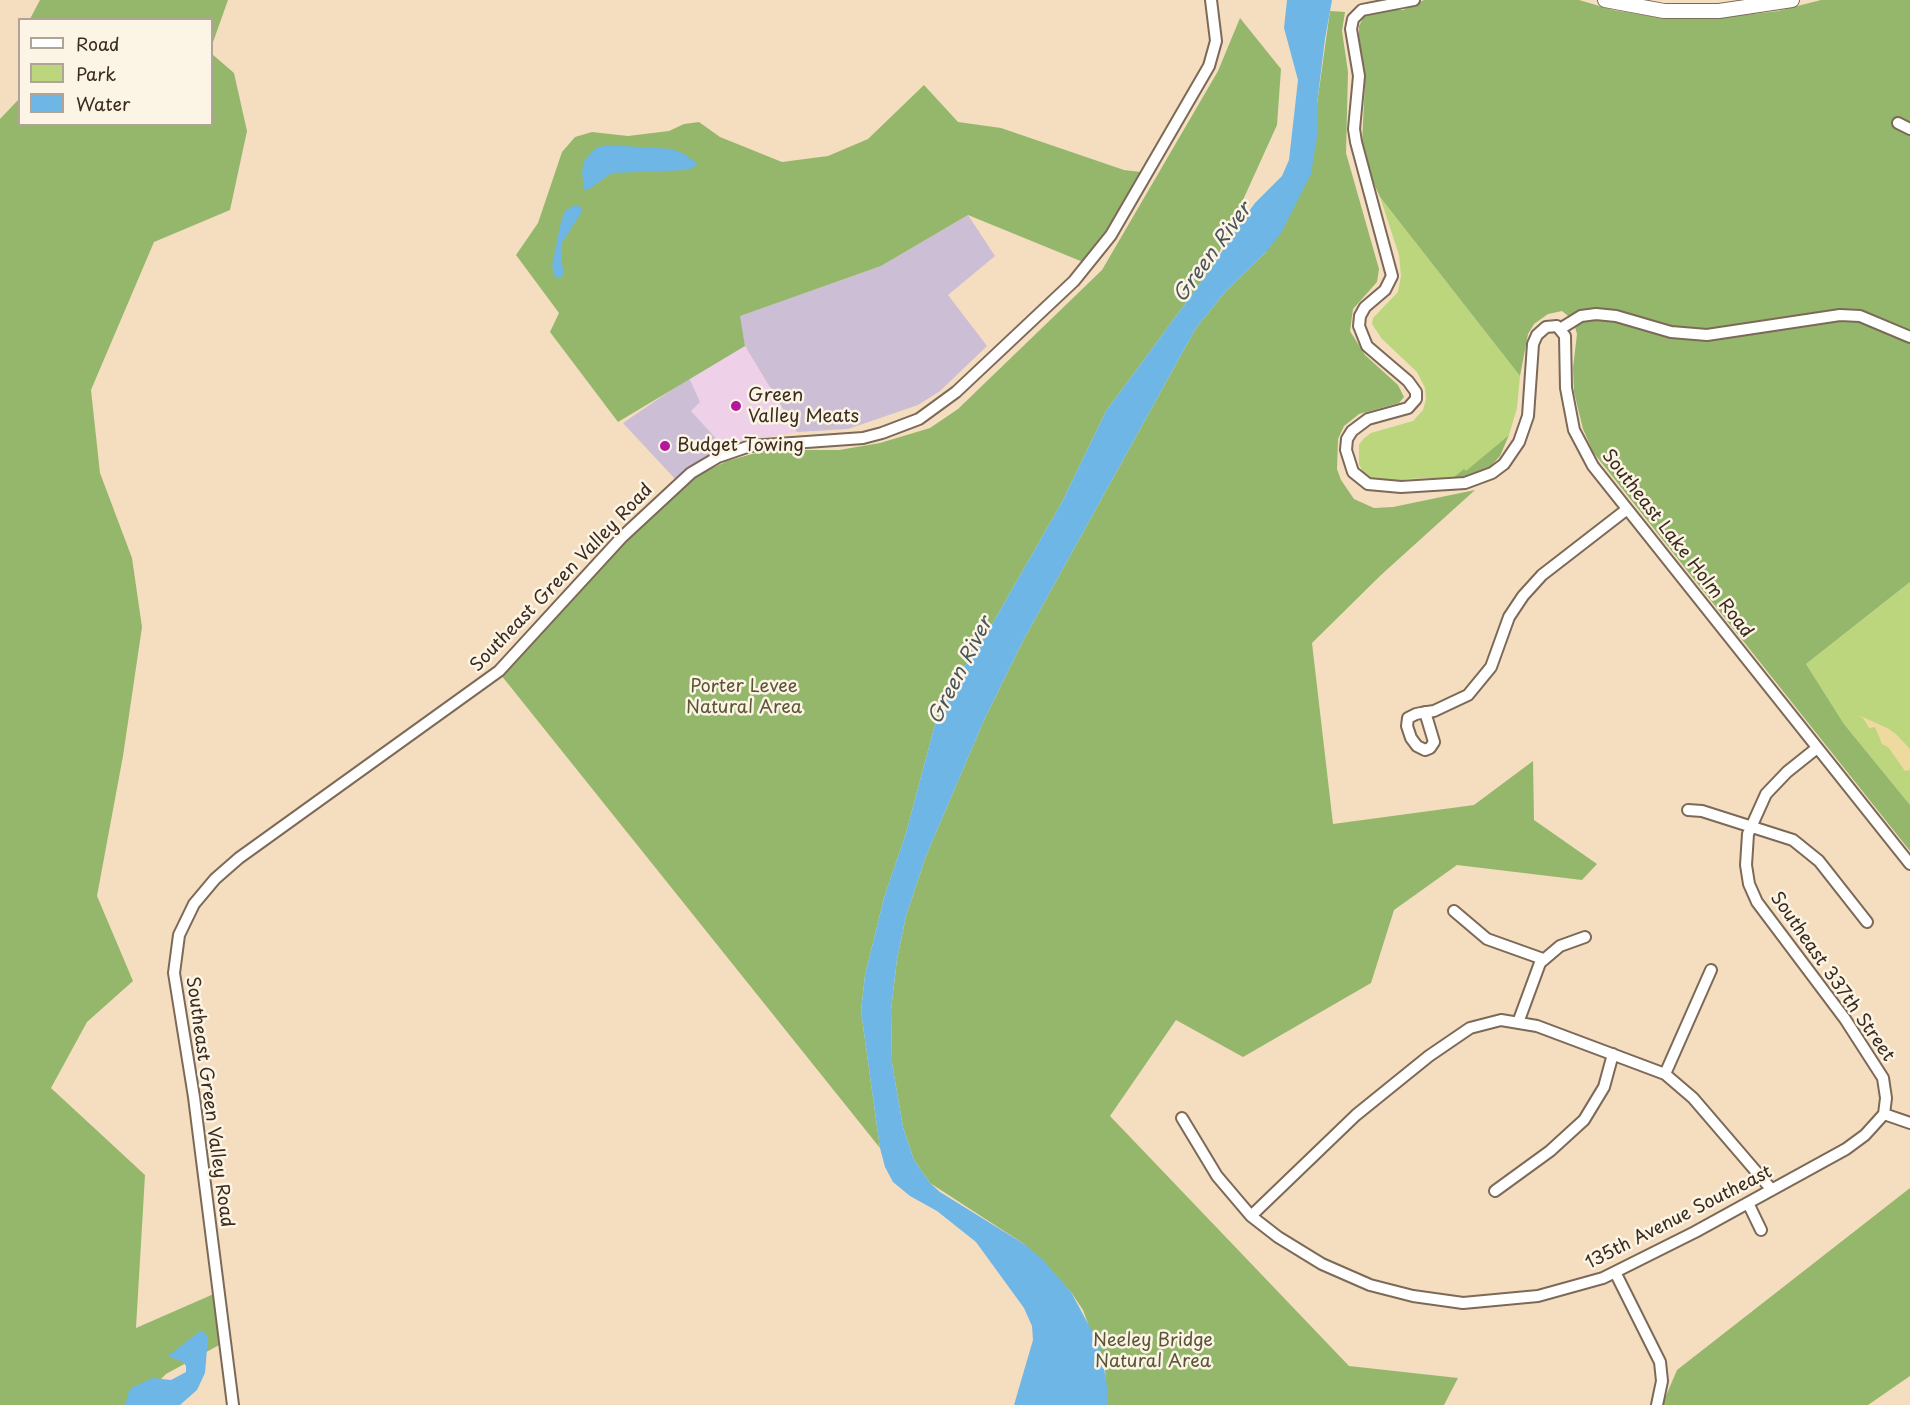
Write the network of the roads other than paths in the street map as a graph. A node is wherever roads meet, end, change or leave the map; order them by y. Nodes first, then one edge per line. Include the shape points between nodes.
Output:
1 (1211, 0) edge
2 (1414, 0) edge
3 (1605, 0) edge
4 (1792, 0) edge
5 (1898, 123) dead end
6 (1910, 129) edge
7 (1560, 329) junction
8 (1910, 337) edge
9 (1626, 510) junction
10 (1425, 712) dead end
11 (1817, 748) junction
12 (1688, 810) dead end
13 (1751, 826) junction
14 (1910, 864) edge
15 (1454, 910) dead end
16 (1868, 922) dead end
17 (1585, 937) dead end
18 (1543, 959) junction
19 (1711, 970) dead end
20 (1519, 1020) junction
21 (1613, 1054) junction
22 (1665, 1074) junction
23 (1884, 1114) junction
24 (1182, 1118) dead end
25 (1910, 1123) edge
26 (1772, 1190) junction
27 (1495, 1191) dead end
28 (1748, 1203) junction
29 (1251, 1216) junction
30 (1761, 1230) dead end
31 (1615, 1272) junction
32 (233, 1405) edge
33 (1657, 1405) edge

1 - 32 street, Southeast Green Valley Road via 1216,41 1209,66 1111,235 1074,281 956,392 919,419 882,433 863,438 750,446 699,468 622,537 499,671 239,858 194,904 179,935 174,973 194,1097
2 - 7 street via 1371,6 1353,20 1359,76 1354,129 1392,276 1385,290 1365,307 1359,326 1367,346 1416,392 1416,399 1408,408 1368,419 1352,431 1346,450 1353,472 1368,484 1401,488 1466,483 1492,473 1520,442 1528,416 1537,335 1552,325
3 - 4 main road via 1664,11 1719,11
5 - 6 street
7 - 8 street via 1581,316 1596,314 1671,332 1707,335 1840,315 1860,316
7 - 9 street, Southeast Lake Holm Road via 1565,336 1566,388 1575,430 1593,466
9 - 10 street via 1542,575 1523,596 1509,617 1491,667 1481,682 1468,695
9 - 11 street, Southeast Lake Holm Road
11 - 13 street via 1770,790
11 - 14 street, Southeast Lake Holm Road
12 - 13 street
13 - 16 street via 1788,837 1802,846 1819,861
13 - 23 street, Southeast 337th Street via 1746,865 1753,892 1878,1066 1885,1084
15 - 18 street via 1487,939
17 - 18 street via 1560,946
18 - 20 street
19 - 22 street
20 - 21 street
20 - 29 street via 1482,1023 1442,1046 1356,1115
21 - 22 street
21 - 27 street via 1604,1087 1584,1120 1550,1151
22 - 26 street via 1689,1094
23 - 25 street
23 - 26 street, 135th Avenue Southeast via 1858,1141
24 - 29 street, 135th Avenue Southeast via 1217,1176
26 - 28 street, 135th Avenue Southeast
28 - 30 street
28 - 31 street, 135th Avenue Southeast
29 - 31 street, 135th Avenue Southeast via 1306,1255 1348,1275 1387,1290 1440,1301 1484,1302 1538,1296 1581,1286
31 - 33 street via 1660,1362 1662,1381

